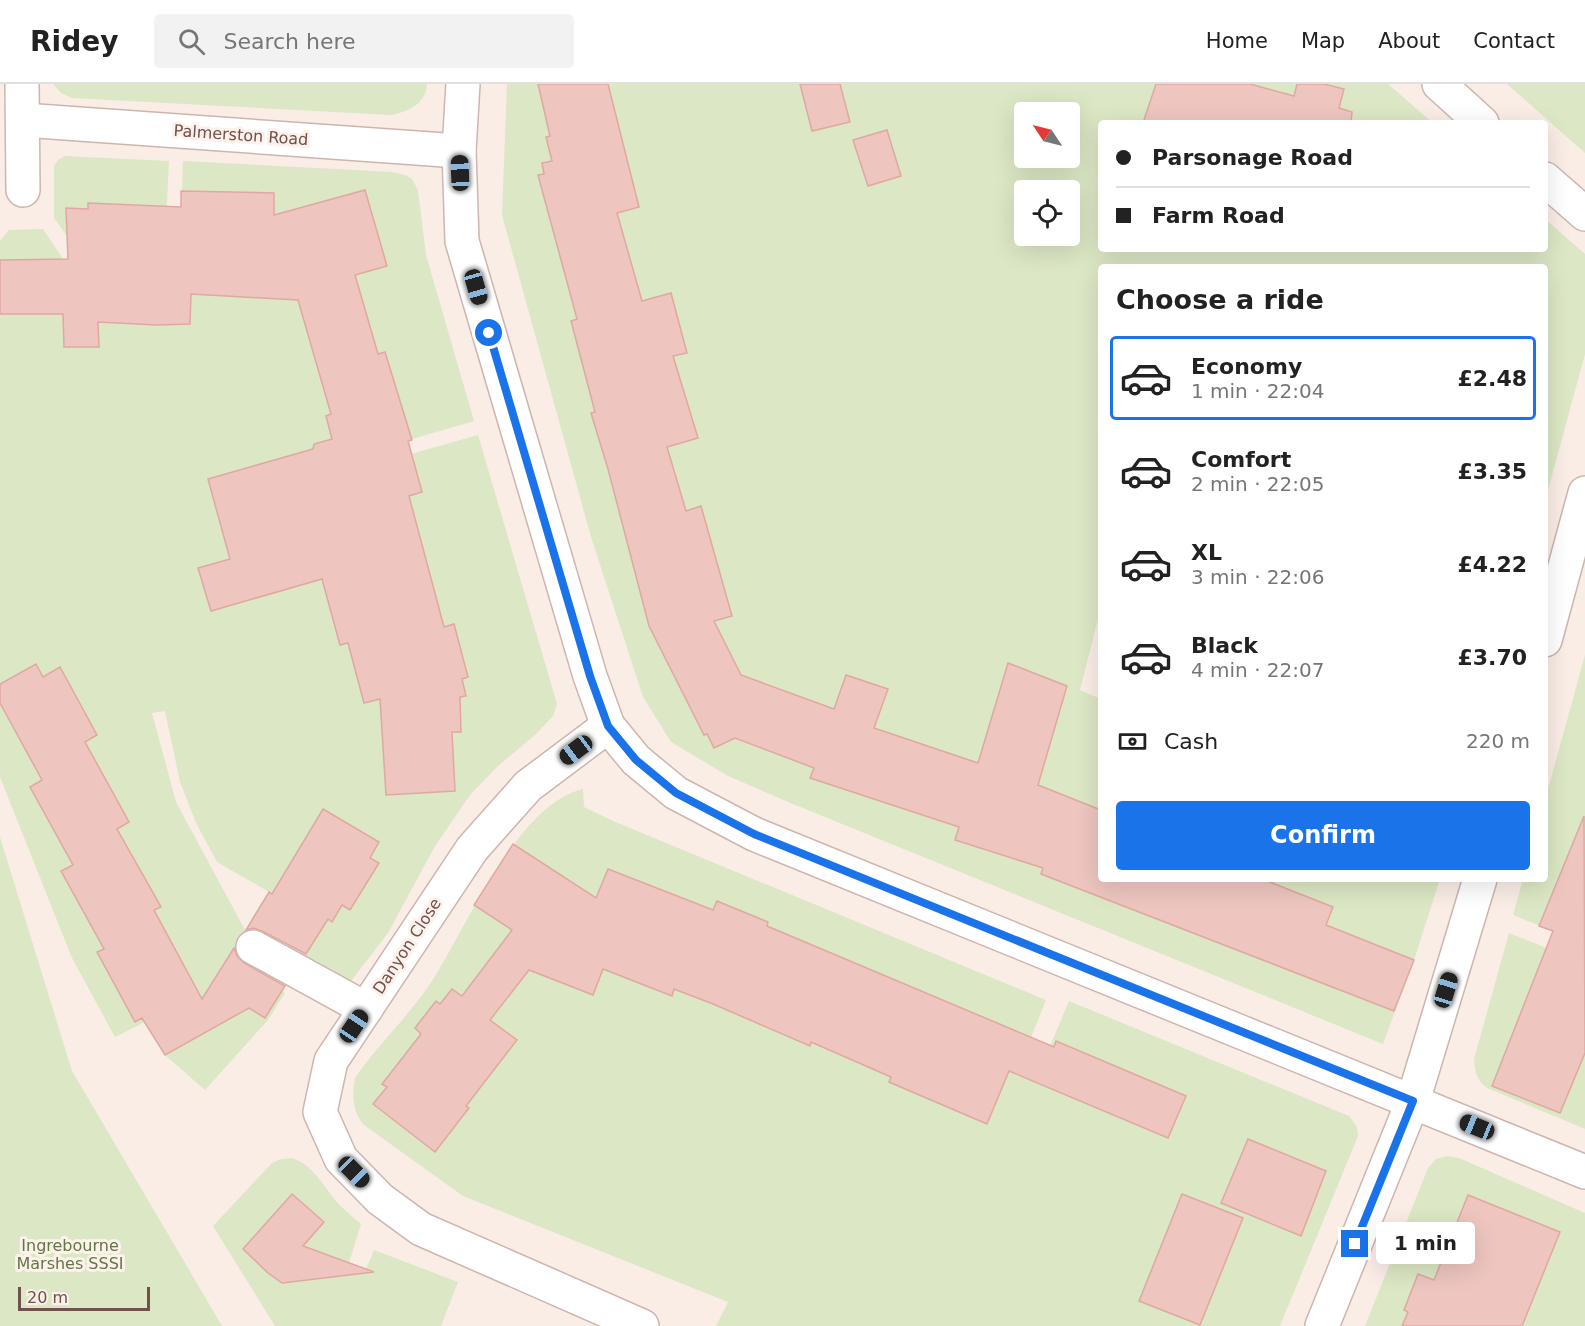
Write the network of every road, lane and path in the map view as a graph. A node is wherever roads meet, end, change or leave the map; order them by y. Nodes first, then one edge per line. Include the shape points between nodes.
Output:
1 (22, 84) edge
2 (463, 84) edge
3 (1439, 84) edge
4 (23, 120) junction
5 (1479, 120) edge
6 (459, 151) junction
7 (1548, 182) edge
8 (23, 190) dead end
9 (1585, 214) edge
10 (1585, 493) edge
11 (1548, 629) edge
12 (608, 726) junction
13 (1479, 882) edge
14 (253, 947) dead end
15 (366, 1009) junction
16 (1413, 1101) junction
17 (1585, 1172) edge
18 (642, 1326) edge
19 (1322, 1326) edge

1 - 4 street
2 - 6 street
3 - 5 street
4 - 6 street, Palmerston Road
4 - 8 street
6 - 12 street via 462,241
7 - 9 street
10 - 11 street
12 - 15 street, Danyon Close via 528,786 471,849
12 - 16 street via 636,760 676,793 754,834
13 - 16 street
14 - 15 street
15 - 18 street, Danyon Close via 331,1062 320,1112 340,1159 380,1199 421,1229
16 - 17 street
16 - 19 street

